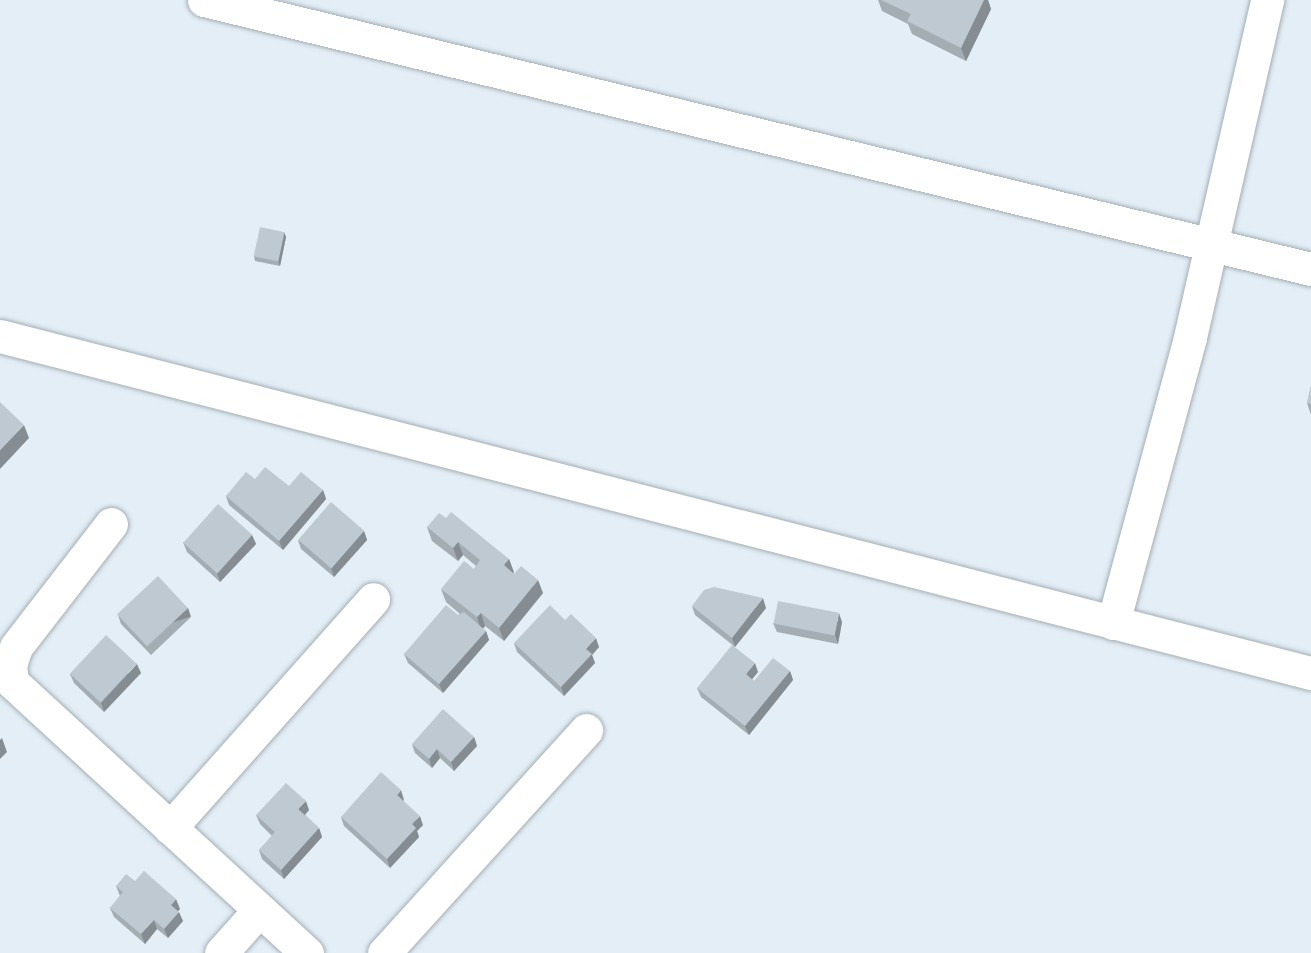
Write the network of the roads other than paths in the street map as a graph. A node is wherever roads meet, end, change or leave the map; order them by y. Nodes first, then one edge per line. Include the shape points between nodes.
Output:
1 (204, 0) edge
2 (1267, 0) edge
3 (1211, 244) junction
4 (1311, 270) edge
5 (0, 336) edge
6 (111, 524) dead end
7 (373, 599) dead end
8 (1113, 624) junction
9 (1311, 673) edge
10 (586, 730) dead end
11 (170, 828) junction
12 (259, 910) junction
13 (221, 953) edge
14 (307, 953) edge
15 (384, 953) edge

1 - 3 street
2 - 3 street
3 - 4 street
3 - 8 street
5 - 8 street
6 - 11 street via 16,647 10,665 12,682
7 - 11 street
8 - 9 street
10 - 15 street
11 - 12 street
12 - 13 street
12 - 14 street

